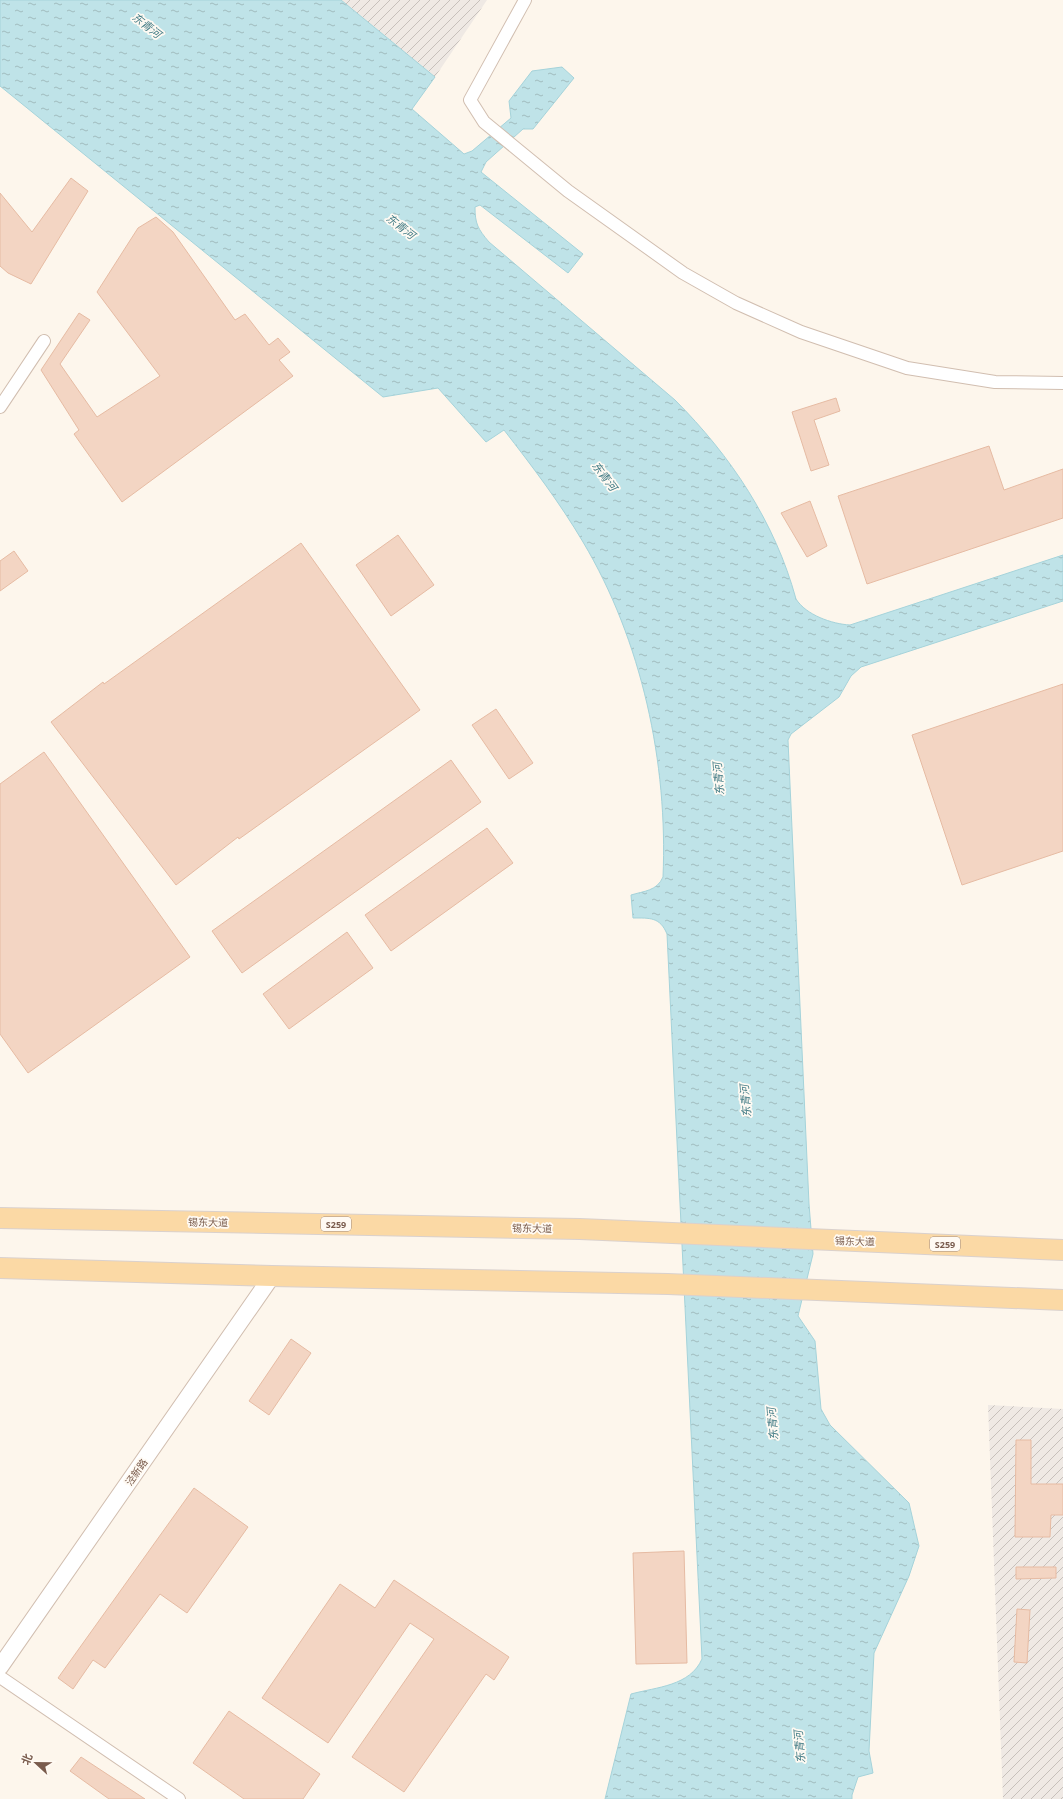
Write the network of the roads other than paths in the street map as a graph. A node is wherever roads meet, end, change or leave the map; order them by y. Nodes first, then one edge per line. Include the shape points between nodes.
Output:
1 (525, 0) edge
2 (44, 341) dead end
3 (1063, 383) edge
4 (0, 407) edge
5 (0, 1218) edge
6 (1063, 1250) edge
7 (0, 1268) edge
8 (272, 1276) junction
9 (1063, 1300) edge
10 (0, 1668) edge
11 (0, 1677) edge
12 (179, 1799) edge

1 - 3 street via 470,100 484,122 568,191 683,273 736,303 801,332 907,368 995,382
2 - 4 street
5 - 6 main road, 锡东大道 / S259 via 580,1229
7 - 8 main road
8 - 9 main road via 668,1284
8 - 10 street, 泾新路
11 - 12 street

